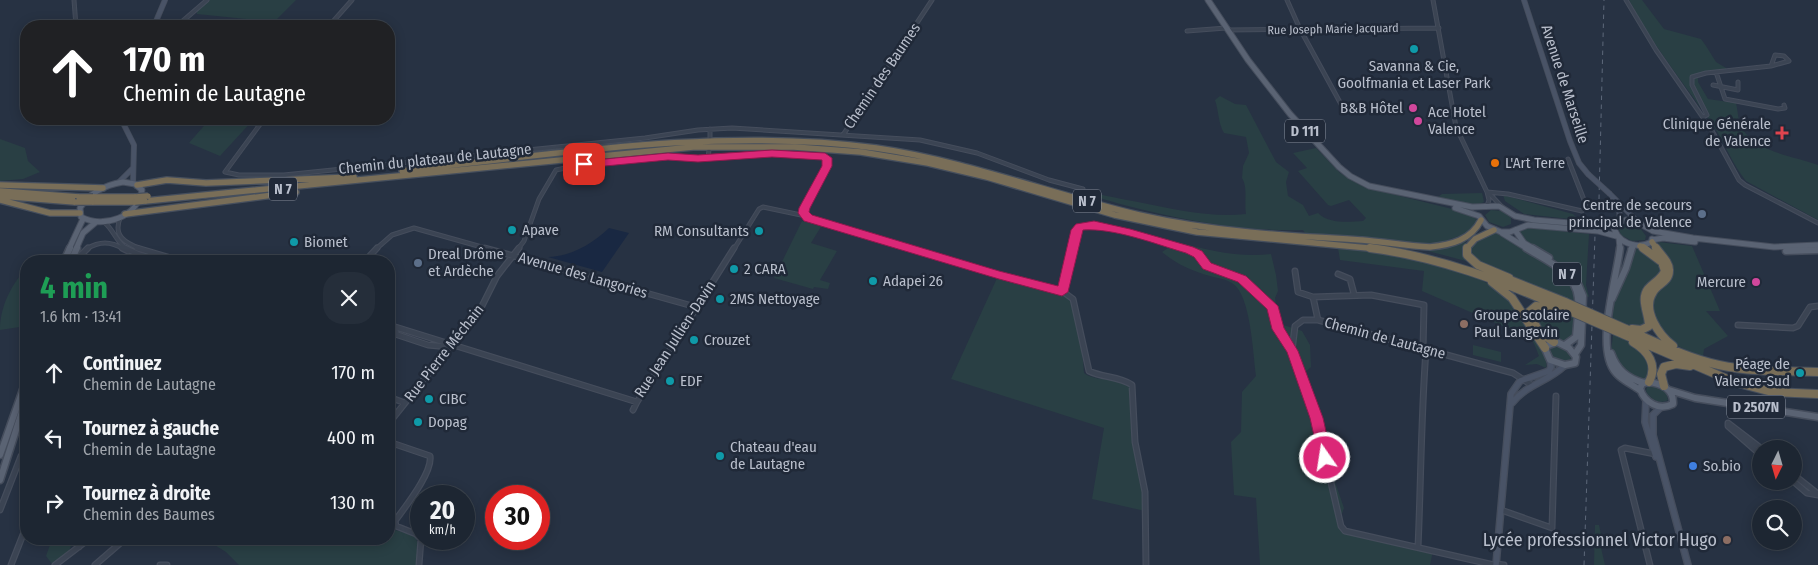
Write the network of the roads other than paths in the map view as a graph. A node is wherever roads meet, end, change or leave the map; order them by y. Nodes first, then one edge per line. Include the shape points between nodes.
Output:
1 (74, 0) edge
2 (165, 0) edge
3 (207, 0) edge
4 (352, 0) edge
5 (932, 0) edge
6 (1208, 0) edge
7 (1287, 0) edge
8 (1433, 0) edge
9 (1524, 0) edge
10 (1626, 0) edge
11 (76, 20) edge
12 (157, 20) edge
13 (183, 20) edge
14 (334, 20) edge
15 (1439, 28) junction
16 (1227, 29) junction
17 (1300, 29) junction
18 (1187, 31) dead end
19 (1771, 66) junction
20 (1716, 72) junction
21 (1738, 82) dead end
22 (1713, 85) dead end
23 (1722, 87) junction
24 (1784, 104) dead end
25 (1342, 106) dead end
26 (1703, 117) junction
27 (125, 125) edge
28 (260, 125) edge
29 (710, 129) junction
30 (843, 135) junction
31 (710, 137) dead end
32 (709, 150) dead end
33 (708, 158) junction
34 (1568, 159) dead end
35 (132, 168) junction
36 (420, 174) junction
37 (354, 177) junction
38 (118, 183) junction
39 (0, 185) edge
40 (136, 185) junction
41 (102, 188) junction
42 (1083, 189) dead end
43 (0, 191) edge
44 (1487, 192) junction
45 (1610, 194) junction
46 (1410, 195) junction
47 (0, 198) edge
48 (146, 199) junction
49 (77, 200) junction
50 (1484, 207) junction
51 (1504, 208) junction
52 (123, 215) junction
53 (81, 216) junction
54 (1515, 216) junction
55 (808, 218) junction
56 (1480, 218) junction
57 (1620, 220) junction
58 (96, 222) junction
59 (103, 222) junction
60 (1639, 223) junction
61 (1817, 223) edge
62 (1613, 224) junction
63 (1517, 228) junction
64 (1648, 229) junction
65 (1497, 231) junction
66 (1618, 237) junction
67 (1345, 240) junction
68 (1652, 241) junction
69 (1818, 245) edge
70 (1637, 246) junction
71 (1818, 250) edge
72 (132, 252) junction
73 (66, 255) edge
74 (75, 255) edge
75 (80, 255) edge
76 (143, 255) edge
77 (161, 255) edge
78 (371, 255) edge
79 (513, 255) junction
80 (1434, 259) junction
81 (1295, 272) dead end
82 (1338, 274) dead end
83 (1532, 289) junction
84 (1062, 292) junction
85 (1354, 294) junction
86 (1313, 297) junction
87 (696, 306) junction
88 (1818, 306) edge
89 (1565, 308) junction
90 (1588, 316) junction
91 (1318, 320) junction
92 (1738, 325) dead end
93 (395, 327) edge
94 (399, 328) junction
95 (1625, 332) junction
96 (395, 333) edge
97 (395, 334) edge
98 (1554, 342) junction
99 (451, 345) junction
100 (1565, 345) junction
101 (1545, 348) junction
102 (1425, 349) junction
103 (1292, 351) junction
104 (1575, 354) junction
105 (1686, 354) junction
106 (1550, 359) junction
107 (1564, 366) junction
108 (1818, 372) edge
109 (1718, 374) junction
110 (1524, 379) junction
111 (1647, 382) junction
112 (1530, 384) junction
113 (1666, 388) junction
114 (1641, 392) junction
115 (1818, 394) edge
116 (1556, 396) dead end
117 (20, 398) edge
118 (1695, 398) junction
119 (395, 399) edge
120 (1646, 400) junction
121 (1674, 401) junction
122 (637, 402) junction
123 (405, 403) junction
124 (1512, 403) junction
125 (1661, 407) junction
126 (633, 410) dead end
127 (395, 416) edge
128 (1818, 417) edge
129 (20, 418) edge
130 (1752, 441) edge
131 (395, 444) edge
132 (1752, 447) edge
133 (1655, 454) junction
134 (0, 455) edge
135 (20, 459) edge
136 (1665, 479) junction
137 (0, 480) edge
138 (1802, 481) edge
139 (1802, 489) edge
140 (1818, 494) edge
141 (0, 510) edge
142 (1501, 510) junction
143 (395, 521) edge
144 (395, 521) edge
145 (20, 542) edge
146 (82, 545) edge
147 (118, 545) edge
148 (79, 547) joint
149 (1418, 547) junction
150 (11, 565) edge
151 (55, 565) edge
152 (95, 565) edge
153 (160, 565) edge
154 (167, 565) edge
155 (419, 565) edge
156 (1146, 565) edge
157 (1496, 565) edge
158 (1504, 565) edge
159 (1650, 565) edge
160 (1688, 565) edge

1 - 11 street
2 - 12 main road
3 - 13 street
4 - 14 street
5 - 30 street, Chemin des Baumes
6 - 16 main road, D 111
7 - 17 street
8 - 15 street
9 - 45 main road, Avenue de Marseille, bridge via 1577,159
10 - 26 street
15 - 17 street, Rue Joseph Marie Jacquard
15 - 44 street via 1456,127
16 - 17 street, Rue Joseph Marie Jacquard
16 - 18 street
16 - 46 main road, D 111 via 1274,95 1339,167 1364,184
17 - 25 street
19 - 19 street via 1788,62 1789,61 1784,56 1775,55
19 - 20 street
20 - 23 street
20 - 26 street via 1694,75 1691,79 1707,115
21 - 23 street via 1738,90
22 - 23 street
23 - 24 street via 1728,100 1778,109 1785,108
26 - 61 street via 1740,180
27 - 35 main road via 134,145
28 - 29 street, Chemin du plateau de Lautagne via 225,172 284,175
29 - 30 street, Chemin des Baumes
29 - 31 street
30 - 42 street via 950,145
32 - 33 street
33 - 55 street via 772,154 825,157 827,166 804,208 803,213
33 - 79 street via 646,157 556,170 539,199 524,241
34 - 44 street via 1586,205 1582,211
35 - 38 main road
35 - 40 main road
36 - 48 highway, N 7
36 - 52 highway
36 - 80 highway, N 7 via 693,147 832,148 947,167 1104,212 1184,230 1240,238 1372,248
37 - 40 highway via 206,183 173,180
37 - 48 highway, N 7
37 - 67 highway, N 7 via 674,144 746,140 810,142 883,149 950,162 1110,208 1189,226
38 - 40 main road
38 - 41 main road
39 - 41 highway
40 - 52 main road via 142,193 141,199
41 - 53 main road via 84,201
43 - 49 highway, N 7
44 - 50 street via 1489,200
44 - 51 street
45 - 57 main road, Avenue de Marseille via 1619,209
45 - 60 main road, Avenue de Marseille
46 - 50 main road, D 111
46 - 56 main road, D 111
47 - 49 highway, N 7
47 - 53 highway via 50,212
48 - 49 highway, N 7, bridge
50 - 51 main road
50 - 56 main road
51 - 54 main road
52 - 59 main road
52 - 77 street via 117,223 117,230 124,242
53 - 58 main road
53 - 73 main road
54 - 62 main road via 1593,225
54 - 63 main road
55 - 84 street
55 - 87 street, Rue Jean Jullien-Davin via 766,207 759,209
56 - 65 main road
56 - 67 highway, N 7 via 1478,228 1471,235 1437,246
57 - 60 main road
57 - 62 main road
58 - 59 main road
58 - 74 main road via 83,233
59 - 72 street via 110,226 120,244
60 - 64 main road
62 - 66 main road
63 - 65 main road
63 - 66 main road via 1542,225 1577,228
63 - 104 main road, N 7 via 1524,243 1562,266 1579,284 1583,296 1581,345
64 - 68 main road
64 - 69 main road via 1763,246
65 - 83 highway via 1483,234 1469,244 1465,252 1468,259
65 - 100 main road, N 7 via 1562,270 1575,285 1578,296 1576,337
66 - 70 main road
66 - 114 main road via 1620,249 1608,306 1608,354 1615,372
67 - 83 highway, N 7 via 1430,253 1483,269
68 - 70 main road
68 - 71 main road via 1668,239 1782,250
68 - 105 highway via 1670,272 1668,279 1651,294 1650,312 1662,337
70 - 95 highway via 1658,257 1665,273 1645,295 1648,327
70 - 111 main road via 1630,250 1626,268 1612,298 1610,348 1620,371 1630,378
72 - 75 street via 112,243 100,243
72 - 76 street
78 - 79 street, Avenue des Langories via 396,232 414,228
79 - 87 street, Avenue des Langories
79 - 99 street, Rue Pierre Méchain via 497,276 481,308
80 - 89 highway, N 7 via 1479,273
80 - 101 highway, N 7 via 1503,289
81 - 86 street via 1298,292
82 - 85 street via 1350,279
83 - 89 highway, N 7
84 - 103 street via 1080,226 1094,225 1130,233 1189,250 1198,254 1207,266 1242,279 1272,306 1278,329
84 - 156 street via 1072,299 1077,311 1089,371 1132,385 1135,442 1145,492
85 - 86 street
85 - 102 street via 1371,294 1424,305
86 - 91 street
87 - 122 street, Rue Jean Jullien-Davin
88 - 92 street via 1810,307 1793,328
89 - 90 highway, bridge
89 - 98 highway via 1538,306 1529,311 1540,332
90 - 95 highway, bridge
90 - 95 highway, bridge via 1602,325
91 - 102 street, Chemin de Lautagne
91 - 103 street, Chemin de Lautagne via 1305,319 1296,324 1292,333
93 - 94 street
94 - 96 street
94 - 99 street
95 - 105 highway
95 - 109 highway
95 - 111 highway via 1651,360 1653,366
97 - 99 street via 428,345
98 - 100 main road
98 - 101 main road
99 - 122 street, Rue Jean Jullien-Davin
99 - 123 street, Rue Pierre Méchain
100 - 104 main road
101 - 106 main road
102 - 110 street, Chemin de Lautagne via 1513,373
102 - 149 street
103 - 149 street via 1316,418 1341,526 1345,531
104 - 107 main road via 1575,363
105 - 108 highway via 1724,366
106 - 107 main road
106 - 110 main road via 1548,371
107 - 112 main road via 1555,376
109 - 113 highway via 1686,365 1669,365 1661,377
109 - 115 highway via 1773,392
110 - 112 street, Chemin de Lautagne
110 - 124 main road via 1513,389
111 - 113 main road
111 - 114 main road via 1641,386
112 - 124 main road
113 - 118 main road, D 2507N
113 - 121 main road
114 - 120 main road
116 - 142 street via 1552,528
117 - 134 main road
118 - 121 main road, D 2507N
118 - 128 main road, D 2507N
119 - 123 street
120 - 125 main road
120 - 133 main road via 1645,422
121 - 125 main road via 1668,407
122 - 126 street
123 - 127 street, Rue Pierre Méchain
124 - 142 main road
125 - 136 main road via 1652,415 1652,427
129 - 137 main road
130 - 132 street via 1728,423
131 - 143 street via 430,456 432,460 428,473
133 - 136 main road
133 - 159 street via 1621,450
135 - 141 street
136 - 160 main road
138 - 140 street
139 - 140 street
142 - 157 main road
144 - 155 street via 401,530 415,533 421,539
145 - 150 street
146 - 148 street
147 - 152 street
148 - 151 street
149 - 157 street
153 - 154 street
157 - 158 street

